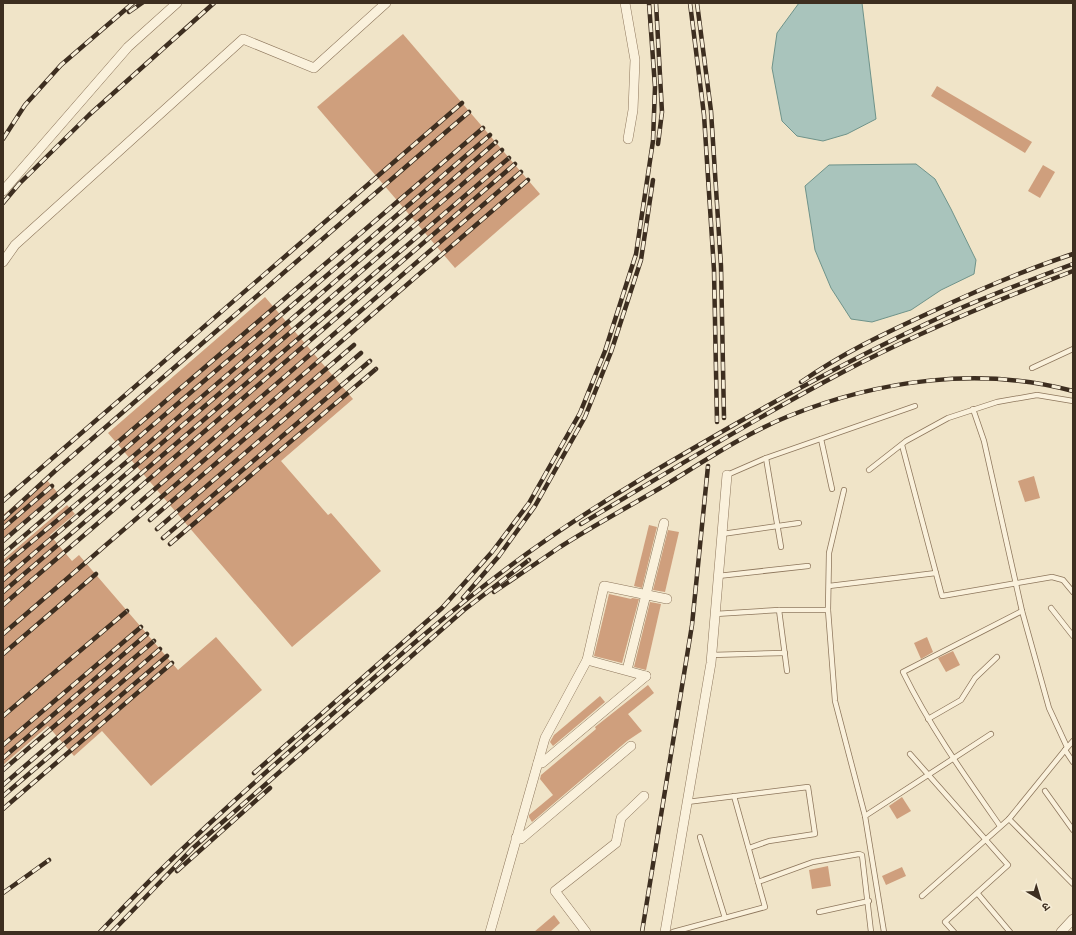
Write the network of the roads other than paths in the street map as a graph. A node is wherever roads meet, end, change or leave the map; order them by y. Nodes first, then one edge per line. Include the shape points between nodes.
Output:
1 (177, 3) edge
2 (386, 3) edge
3 (625, 3) edge
4 (628, 139) dead end
5 (3, 191) edge
6 (3, 262) edge
7 (1073, 349) edge
8 (1032, 368) dead end
9 (1073, 401) edge
10 (915, 406) dead end
11 (973, 410) junction
12 (821, 439) junction
13 (902, 445) junction
14 (766, 458) junction
15 (869, 470) dead end
16 (727, 475) joint
17 (832, 489) dead end
18 (844, 490) dead end
19 (664, 523) dead end
20 (799, 523) dead end
21 (777, 526) junction
22 (722, 534) junction
23 (781, 547) dead end
24 (808, 566) dead end
25 (936, 573) junction
26 (718, 576) junction
27 (1016, 584) junction
28 (829, 586) junction
29 (1073, 592) edge
30 (646, 595) junction
31 (668, 599) dead end
32 (1051, 608) dead end
33 (779, 610) junction
34 (828, 610) junction
35 (1022, 611) junction
36 (715, 614) junction
37 (1073, 636) edge
38 (784, 654) junction
39 (711, 655) junction
40 (997, 657) dead end
41 (587, 660) junction
42 (627, 670) junction
43 (787, 671) dead end
44 (928, 719) junction
45 (991, 734) dead end
46 (1073, 742) edge
47 (631, 746) dead end
48 (1066, 748) junction
49 (910, 754) dead end
50 (953, 759) junction
51 (1073, 762) edge
52 (538, 763) junction
53 (928, 774) junction
54 (1045, 791) dead end
55 (644, 796) dead end
56 (734, 796) junction
57 (687, 802) junction
58 (865, 816) junction
59 (1009, 819) junction
60 (1000, 826) junction
61 (1073, 830) edge
62 (700, 837) dead end
63 (516, 838) junction
64 (986, 839) junction
65 (749, 848) junction
66 (758, 882) junction
67 (1073, 884) edge
68 (978, 894) junction
69 (922, 896) dead end
70 (869, 901) junction
71 (819, 912) dead end
72 (725, 918) junction
73 (1073, 919) edge
74 (490, 932) edge
75 (586, 932) edge
76 (665, 932) edge
77 (673, 932) edge
78 (871, 932) edge
79 (884, 932) edge
80 (954, 932) edge
81 (1010, 932) edge
82 (1061, 932) edge

1 - 5 street via 128,48
2 - 6 street via 314,68 243,39 15,244
3 - 4 street via 635,60 633,110
7 - 8 lane
9 - 11 lane via 1037,394
10 - 12 lane
11 - 13 lane via 948,418
11 - 27 lane via 984,441
12 - 14 lane
12 - 17 lane
13 - 15 lane
13 - 25 lane
14 - 16 lane
14 - 21 lane
16 - 22 street
18 - 28 lane via 829,553
19 - 30 street
20 - 21 lane
21 - 22 lane
21 - 23 lane
22 - 26 street
24 - 26 lane
25 - 27 lane via 942,596
25 - 28 lane
26 - 36 street
27 - 29 lane via 1052,576 1063,580
27 - 35 lane
28 - 34 lane
30 - 31 street
30 - 41 street via 604,586
30 - 42 street
32 - 37 lane
33 - 34 lane
33 - 36 lane
33 - 38 lane
34 - 58 lane via 835,702
35 - 44 lane via 904,672
35 - 48 lane via 1049,708
36 - 39 street
38 - 39 lane
38 - 43 lane
39 - 57 street
40 - 44 lane via 975,678 961,700
41 - 42 street
41 - 52 street via 545,738
42 - 52 street via 646,676 542,763
44 - 50 lane
45 - 50 lane
46 - 48 lane
47 - 63 street via 521,839
48 - 51 lane
48 - 59 lane
49 - 53 lane
50 - 53 lane
50 - 60 lane
52 - 63 street
53 - 58 lane
53 - 64 lane
54 - 61 lane
55 - 75 street via 620,818 616,843 555,891
56 - 57 lane
56 - 65 lane
56 - 65 lane via 808,787 815,834 768,841
57 - 76 street
58 - 79 lane
59 - 60 lane
59 - 67 lane
60 - 64 lane
62 - 72 lane
63 - 74 street
64 - 68 lane via 1008,865
64 - 69 lane
65 - 66 lane
66 - 70 lane via 813,862 859,854 862,855
66 - 72 lane via 765,907
68 - 80 lane via 945,922
68 - 81 lane
70 - 71 lane
70 - 78 lane
72 - 77 lane
73 - 82 street

